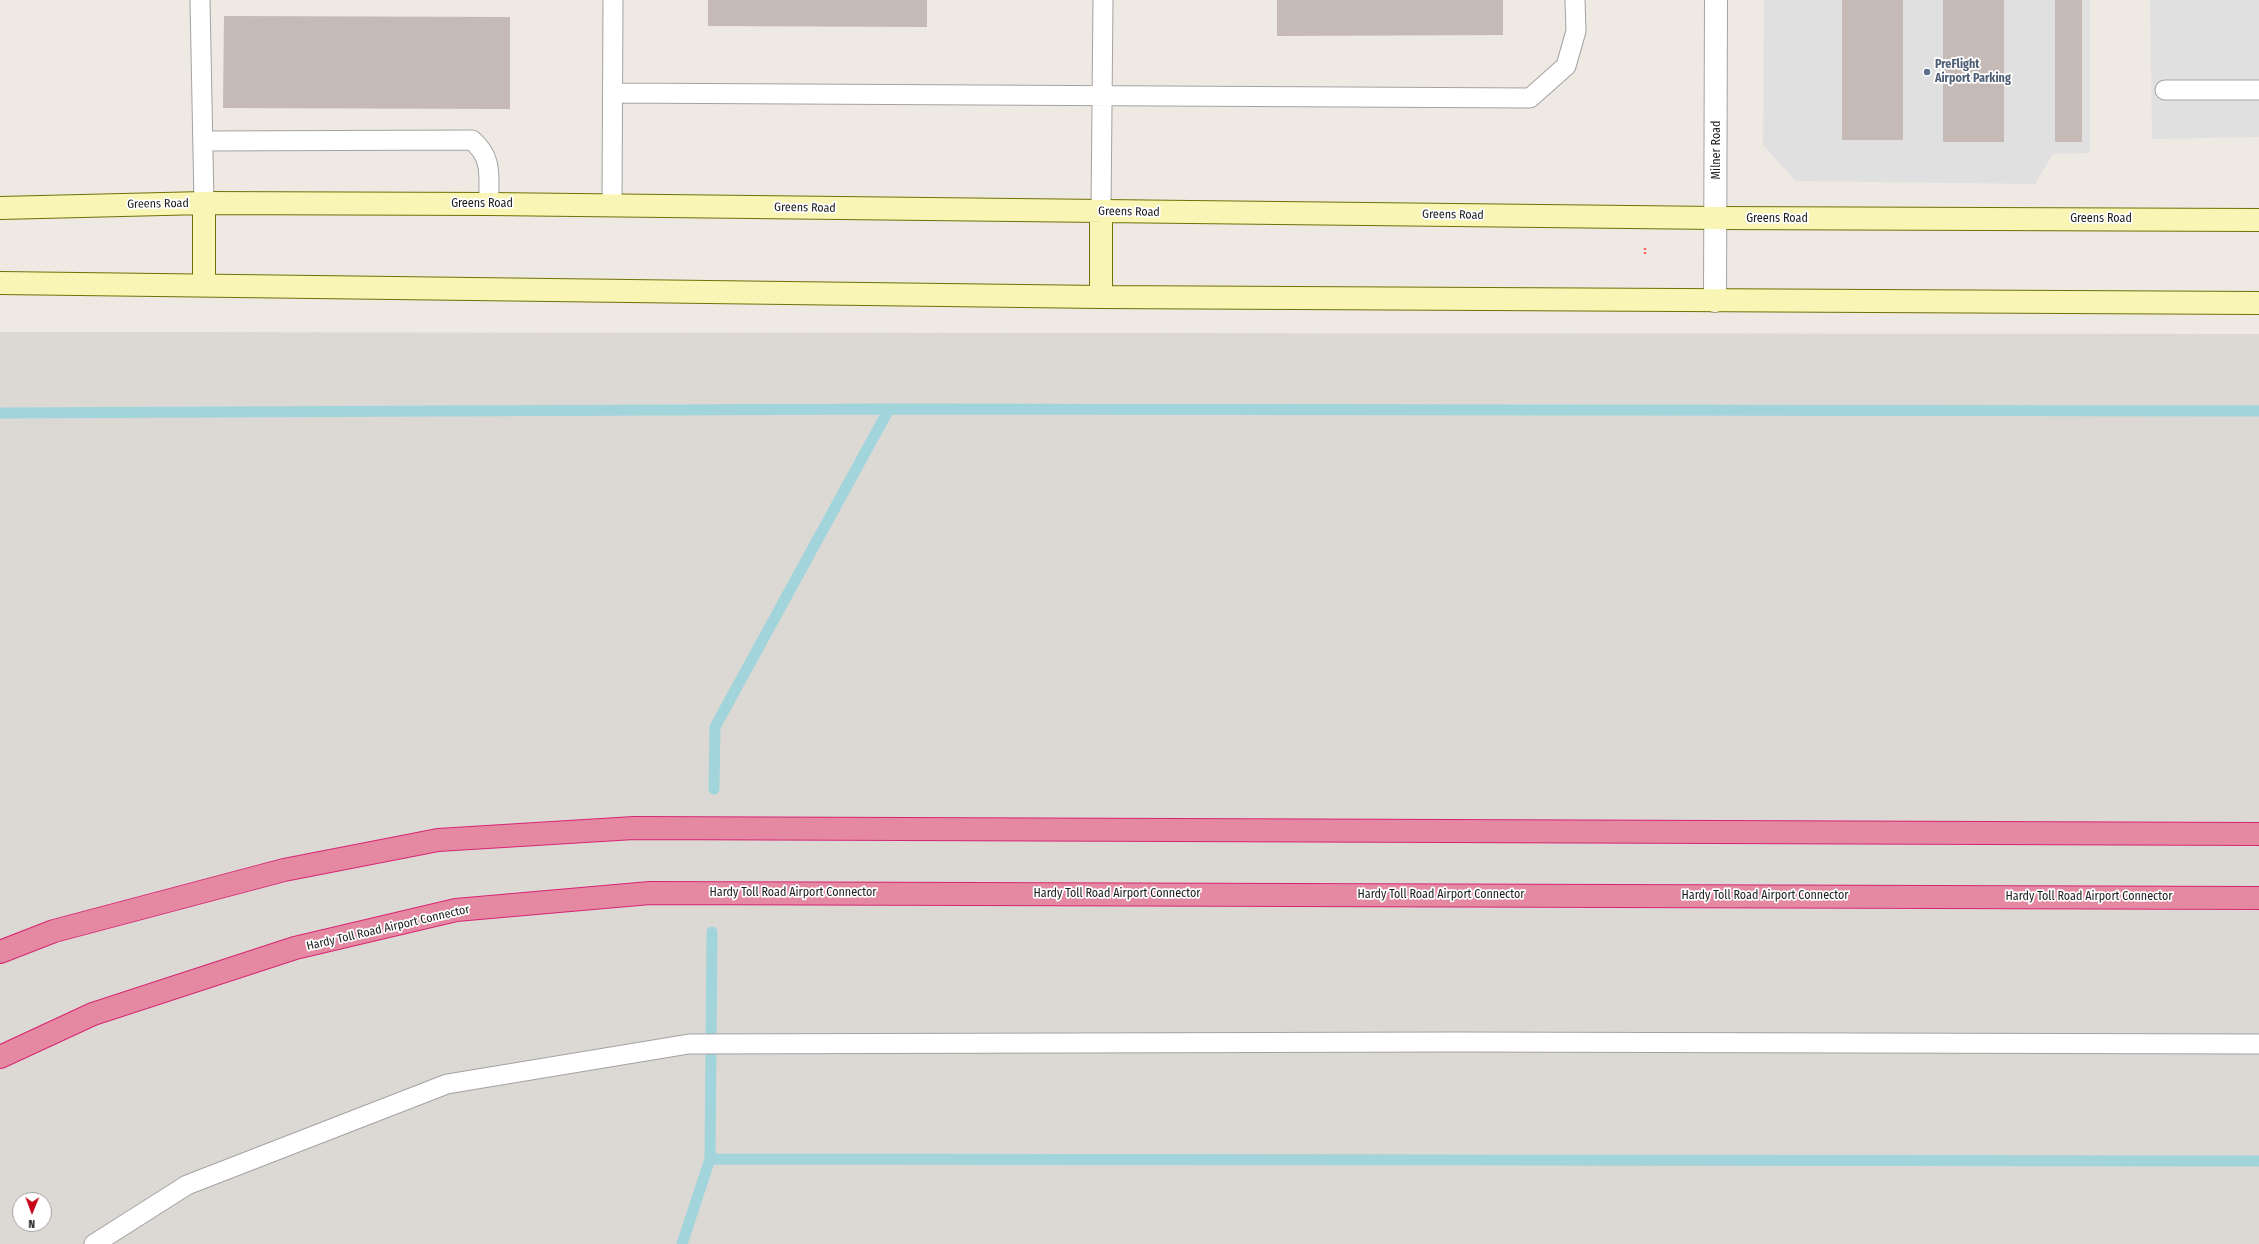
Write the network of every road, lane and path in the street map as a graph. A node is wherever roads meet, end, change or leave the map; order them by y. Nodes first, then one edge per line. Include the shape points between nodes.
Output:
1 (200, 0) edge
2 (613, 0) edge
3 (1103, 0) edge
4 (1575, 0) edge
5 (1716, 0) edge
6 (2165, 90) dead end
7 (2259, 90) edge
8 (613, 93) junction
9 (1103, 96) junction
10 (203, 141) junction
11 (204, 203) junction
12 (489, 204) junction
13 (612, 205) junction
14 (0, 208) edge
15 (1102, 211) junction
16 (1717, 218) junction
17 (2259, 220) edge
18 (0, 283) edge
19 (204, 285) junction
20 (1101, 297) junction
21 (1715, 301) junction
22 (2259, 303) edge
23 (2259, 834) edge
24 (2259, 898) edge
25 (0, 952) edge
26 (2259, 1044) edge
27 (0, 1057) edge
28 (94, 1244) edge

1 - 10 lane
2 - 8 lane
3 - 9 lane
4 - 9 lane via 1576,32 1566,66 1530,98
5 - 16 street, Milner Road
6 - 7 lane
8 - 9 lane
8 - 13 lane
9 - 15 lane
10 - 11 lane
10 - 12 lane via 472,140 483,149 488,163
11 - 12 main road, Greens Road
11 - 14 main road, Greens Road
11 - 19 main road
12 - 13 main road, Greens Road
13 - 15 main road, Greens Road
15 - 16 main road, Greens Road
15 - 20 main road
16 - 17 main road, Greens Road
16 - 21 street, Milner Road
18 - 19 main road
19 - 20 main road
20 - 21 main road
21 - 22 main road
23 - 25 highway via 626,829 438,840 284,870 54,931
24 - 27 highway, Hardy Toll Road Airport Connector via 650,893 456,910 295,948 93,1014
26 - 28 lane via 689,1044 447,1084 187,1186

